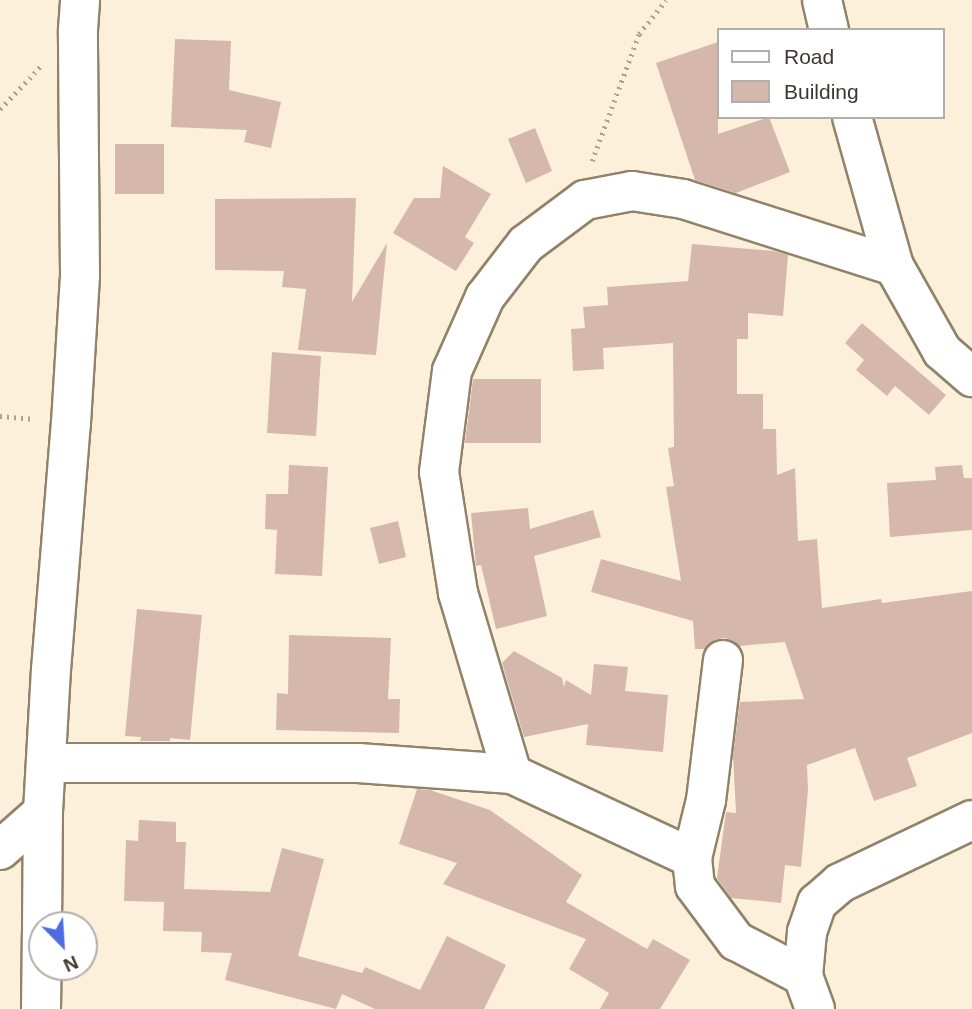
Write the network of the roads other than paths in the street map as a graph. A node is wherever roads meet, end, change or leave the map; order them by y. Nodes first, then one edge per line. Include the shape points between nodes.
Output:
1 (80, 0) edge
2 (822, 0) edge
3 (829, 28) edge
4 (853, 119) edge
5 (894, 266) junction
6 (972, 377) edge
7 (723, 660) dead end
8 (46, 763) junction
9 (512, 774) junction
10 (43, 813) junction
11 (972, 820) edge
12 (0, 850) edge
13 (692, 858) junction
14 (42, 911) edge
15 (41, 981) edge
16 (809, 992) edge
17 (41, 1009) edge

1 - 8 street via 80,275
2 - 3 street
4 - 5 street
5 - 6 street via 942,351
5 - 9 street via 683,199 632,191 584,200 526,244 485,297 452,371 439,472 458,593
7 - 13 street via 706,800
8 - 9 street via 358,763
8 - 10 street
9 - 13 street
10 - 12 street
10 - 14 street
11 - 16 street via 840,883 817,903 807,932
13 - 16 street via 695,886 736,940
15 - 17 street

